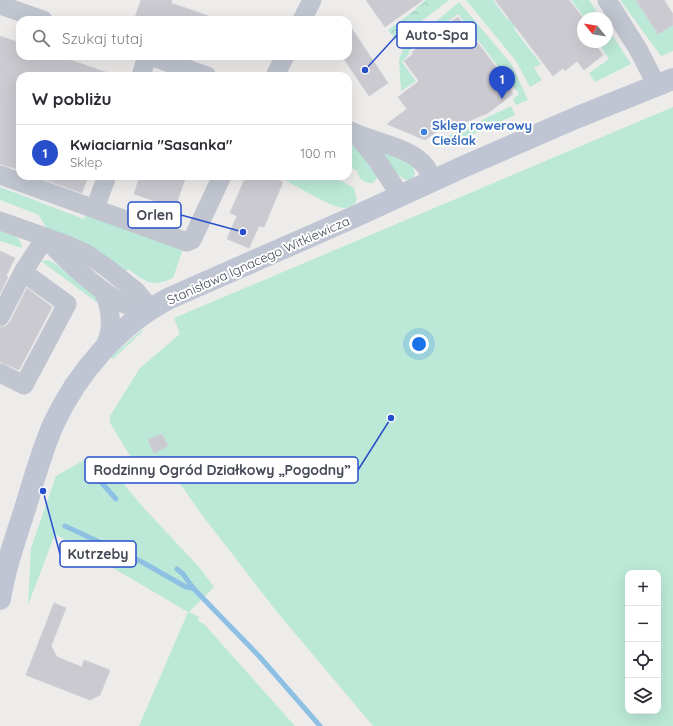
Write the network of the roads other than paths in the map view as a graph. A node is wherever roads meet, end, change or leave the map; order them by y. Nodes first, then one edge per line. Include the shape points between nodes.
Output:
1 (312, 0) edge
2 (607, 0) edge
3 (0, 5) edge
4 (32, 16) edge
5 (304, 16) edge
6 (147, 60) edge
7 (160, 60) edge
8 (282, 60) edge
9 (142, 72) edge
10 (195, 72) edge
11 (277, 72) edge
12 (665, 82) edge
13 (353, 133) edge
14 (0, 175) edge
15 (106, 180) edge
16 (220, 180) edge
17 (432, 181) junction
18 (400, 195) junction
19 (95, 208) junction
20 (0, 221) edge
21 (45, 238) junction
22 (23, 272) junction
23 (103, 291) junction
24 (151, 309) junction
25 (0, 318) edge
26 (100, 354) junction
27 (0, 373) edge
28 (5, 560) edge
29 (0, 599) edge

1 - 5 street
2 - 12 street via 635,44
3 - 4 street
6 - 9 street
7 - 10 street
8 - 11 street
12 - 17 street, Stanisława Ignacego Witkiewicza
13 - 17 street via 411,155 425,166
13 - 18 street via 377,160
14 - 19 street
15 - 19 street
16 - 19 street via 192,240 187,242
17 - 18 street, Stanisława Ignacego Witkiewicza
18 - 24 street, Stanisława Ignacego Witkiewicza via 170,298
20 - 21 street
21 - 22 street
21 - 23 street
21 - 24 street via 91,256 136,291
22 - 25 street
22 - 27 street via 67,304 24,385
23 - 24 street via 133,308
23 - 26 street via 109,306 111,325 108,341
24 - 26 street, Stanisława Ignacego Witkiewicza via 120,333
26 - 28 street, Stanisława Ignacego Witkiewicza via 71,392 54,425
28 - 29 street, Stanisława Ignacego Witkiewicza

